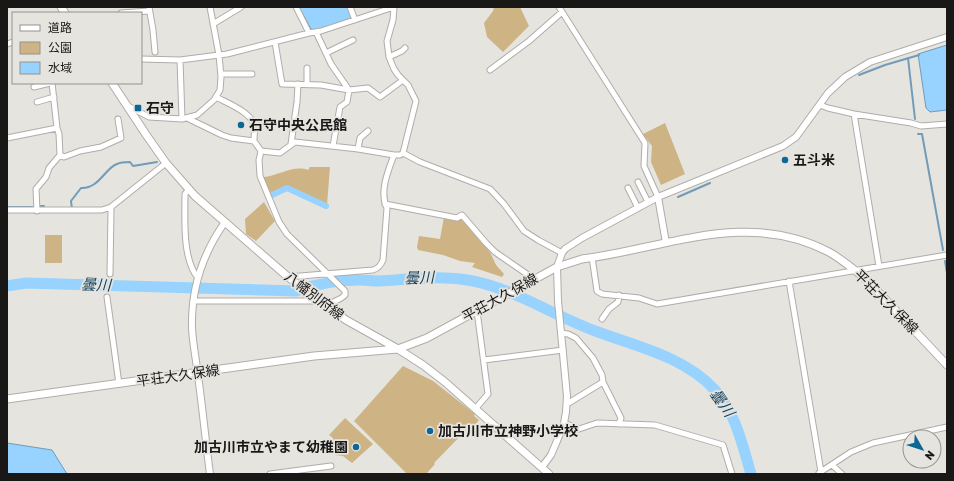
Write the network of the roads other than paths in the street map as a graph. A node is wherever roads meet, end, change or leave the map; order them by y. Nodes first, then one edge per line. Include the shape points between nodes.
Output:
1 (210, 7) edge
2 (241, 7) edge
3 (296, 7) edge
4 (350, 7) edge
5 (394, 7) edge
6 (149, 9) edge
7 (560, 9) edge
8 (128, 12) edge
9 (355, 20) junction
10 (213, 24) junction
11 (316, 32) junction
12 (309, 33) junction
13 (947, 36) edge
14 (353, 40) dead end
15 (275, 42) junction
16 (406, 48) dead end
17 (155, 52) dead end
18 (326, 53) junction
19 (219, 55) junction
20 (389, 57) junction
21 (142, 59) edge
22 (180, 60) junction
23 (307, 68) dead end
24 (490, 70) dead end
25 (221, 74) junction
26 (252, 74) dead end
27 (403, 80) junction
28 (47, 84) edge
29 (51, 84) edge
30 (113, 84) edge
31 (298, 84) junction
32 (307, 84) junction
33 (34, 87) dead end
34 (349, 90) junction
35 (54, 97) junction
36 (216, 97) junction
37 (37, 102) dead end
38 (127, 105) junction
39 (820, 105) junction
40 (854, 114) junction
41 (184, 118) junction
42 (118, 119) dead end
43 (947, 124) edge
44 (57, 128) junction
45 (368, 131) dead end
46 (7, 138) edge
47 (254, 141) junction
48 (291, 144) junction
49 (333, 146) junction
50 (358, 149) junction
51 (261, 151) junction
52 (403, 153) junction
53 (60, 155) junction
54 (394, 156) junction
55 (166, 163) junction
56 (638, 182) dead end
57 (628, 188) dead end
58 (189, 189) junction
59 (658, 197) junction
60 (648, 202) junction
61 (385, 204) junction
62 (111, 206) junction
63 (638, 208) junction
64 (7, 210) edge
65 (37, 211) junction
66 (225, 222) junction
67 (666, 243) junction
68 (562, 253) junction
69 (947, 255) edge
70 (592, 257) junction
71 (879, 266) junction
72 (556, 267) junction
73 (855, 270) junction
74 (327, 273) junction
75 (110, 274) dead end
76 (288, 277) junction
77 (198, 278) junction
78 (533, 280) junction
79 (789, 281) junction
80 (619, 296) junction
81 (107, 297) dead end
82 (194, 301) junction
83 (319, 301) junction
84 (328, 307) junction
85 (477, 311) junction
86 (602, 319) dead end
87 (561, 331) junction
88 (398, 349) junction
89 (563, 350) junction
90 (484, 360) junction
91 (947, 365) edge
92 (198, 373) junction
93 (603, 382) junction
94 (119, 384) junction
95 (7, 399) edge
96 (566, 404) junction
97 (476, 408) junction
98 (564, 423) junction
99 (619, 424) junction
100 (947, 427) edge
101 (832, 465) junction
102 (331, 466) dead end
103 (542, 468) junction
104 (820, 473) edge
105 (210, 474) edge
106 (270, 474) edge
107 (549, 474) edge
108 (732, 474) edge
109 (842, 474) edge

1 - 10 street
2 - 10 street
3 - 12 street
4 - 9 street
5 - 9 street
5 - 20 street via 387,41
6 - 8 street
6 - 17 street
7 - 24 street via 529,41
7 - 59 street via 645,143 644,166
9 - 11 street
10 - 19 street
11 - 12 street
11 - 18 street
12 - 15 street
13 - 39 street via 865,64 835,85
14 - 18 street
15 - 19 street
15 - 31 street via 282,84
16 - 20 street
18 - 34 street
19 - 22 street
19 - 25 street
20 - 27 street
21 - 22 street
22 - 41 street
23 - 32 street
25 - 26 street
25 - 36 street via 221,85
27 - 34 street via 380,97 368,88
27 - 52 street via 410,87 416,101
28 - 33 street
29 - 35 street
30 - 38 main road, 八幡別府線
31 - 32 street
31 - 48 street
32 - 34 street
34 - 49 street via 347,102 340,107
35 - 37 street
35 - 44 street
36 - 41 street via 200,113
36 - 47 street via 235,106 250,118 254,125
38 - 41 street via 149,117
38 - 55 main road, 八幡別府線
39 - 40 street
39 - 59 street via 796,137 783,146
40 - 43 street via 921,126
40 - 71 street
41 - 47 street via 231,138
42 - 53 street via 121,138 101,147 64,157
44 - 46 street
44 - 53 street
45 - 50 street via 360,138
47 - 51 street
48 - 49 street via 295,142
48 - 51 street via 280,153
49 - 50 street
50 - 54 street
51 - 74 street via 260,176 279,222 287,234
52 - 54 street
52 - 68 street via 490,189 524,231
53 - 65 street via 36,189
54 - 61 street via 386,177
55 - 58 main road, 八幡別府線
55 - 62 street
56 - 60 street
57 - 63 street
58 - 66 main road, 八幡別府線
58 - 77 street via 185,194 185,241 192,271
59 - 60 street
59 - 67 street
60 - 63 street
61 - 74 street via 387,208 383,260 380,266 373,270
61 - 78 street via 457,218 462,215 495,252
62 - 65 street via 102,210
62 - 75 street
63 - 68 street via 582,238
64 - 65 street
66 - 76 main road, 八幡別府線
66 - 77 street via 208,251
67 - 70 main road, 平荘大久保線
67 - 73 main road, 平荘大久保線 via 733,232 770,233 810,244 830,253
68 - 72 street
69 - 71 street
70 - 72 main road, 平荘大久保線
70 - 80 street via 597,290 602,294
71 - 73 street
72 - 78 main road, 平荘大久保線
72 - 87 street
73 - 79 street
73 - 91 main road, 平荘大久保線
74 - 76 street
74 - 84 street via 346,295 330,303
76 - 83 main road, 八幡別府線
77 - 82 street
78 - 85 main road, 平荘大久保線
79 - 80 street via 657,304 639,298
79 - 104 street
80 - 86 street via 618,302 609,308
81 - 94 street
82 - 83 street
82 - 92 street via 192,329
83 - 84 main road, 八幡別府線
84 - 88 main road, 八幡別府線
85 - 88 main road, 平荘大久保線 via 427,338
85 - 90 street
87 - 89 street
87 - 93 street via 576,338 586,350 602,375
88 - 92 main road, 平荘大久保線 via 314,356
88 - 97 main road, 八幡別府線 via 423,365
89 - 90 street
89 - 96 street
90 - 97 street via 488,394
92 - 94 main road, 平荘大久保線
92 - 105 street
93 - 96 street
93 - 99 street via 620,418
94 - 95 main road, 平荘大久保線
96 - 98 street
97 - 103 main road, 八幡別府線
98 - 99 street via 579,429 597,423
98 - 103 street via 551,455
99 - 108 street via 656,425 722,445
100 - 101 street via 872,443 851,452
101 - 104 street
101 - 109 street
102 - 106 street
103 - 107 main road, 八幡別府線

